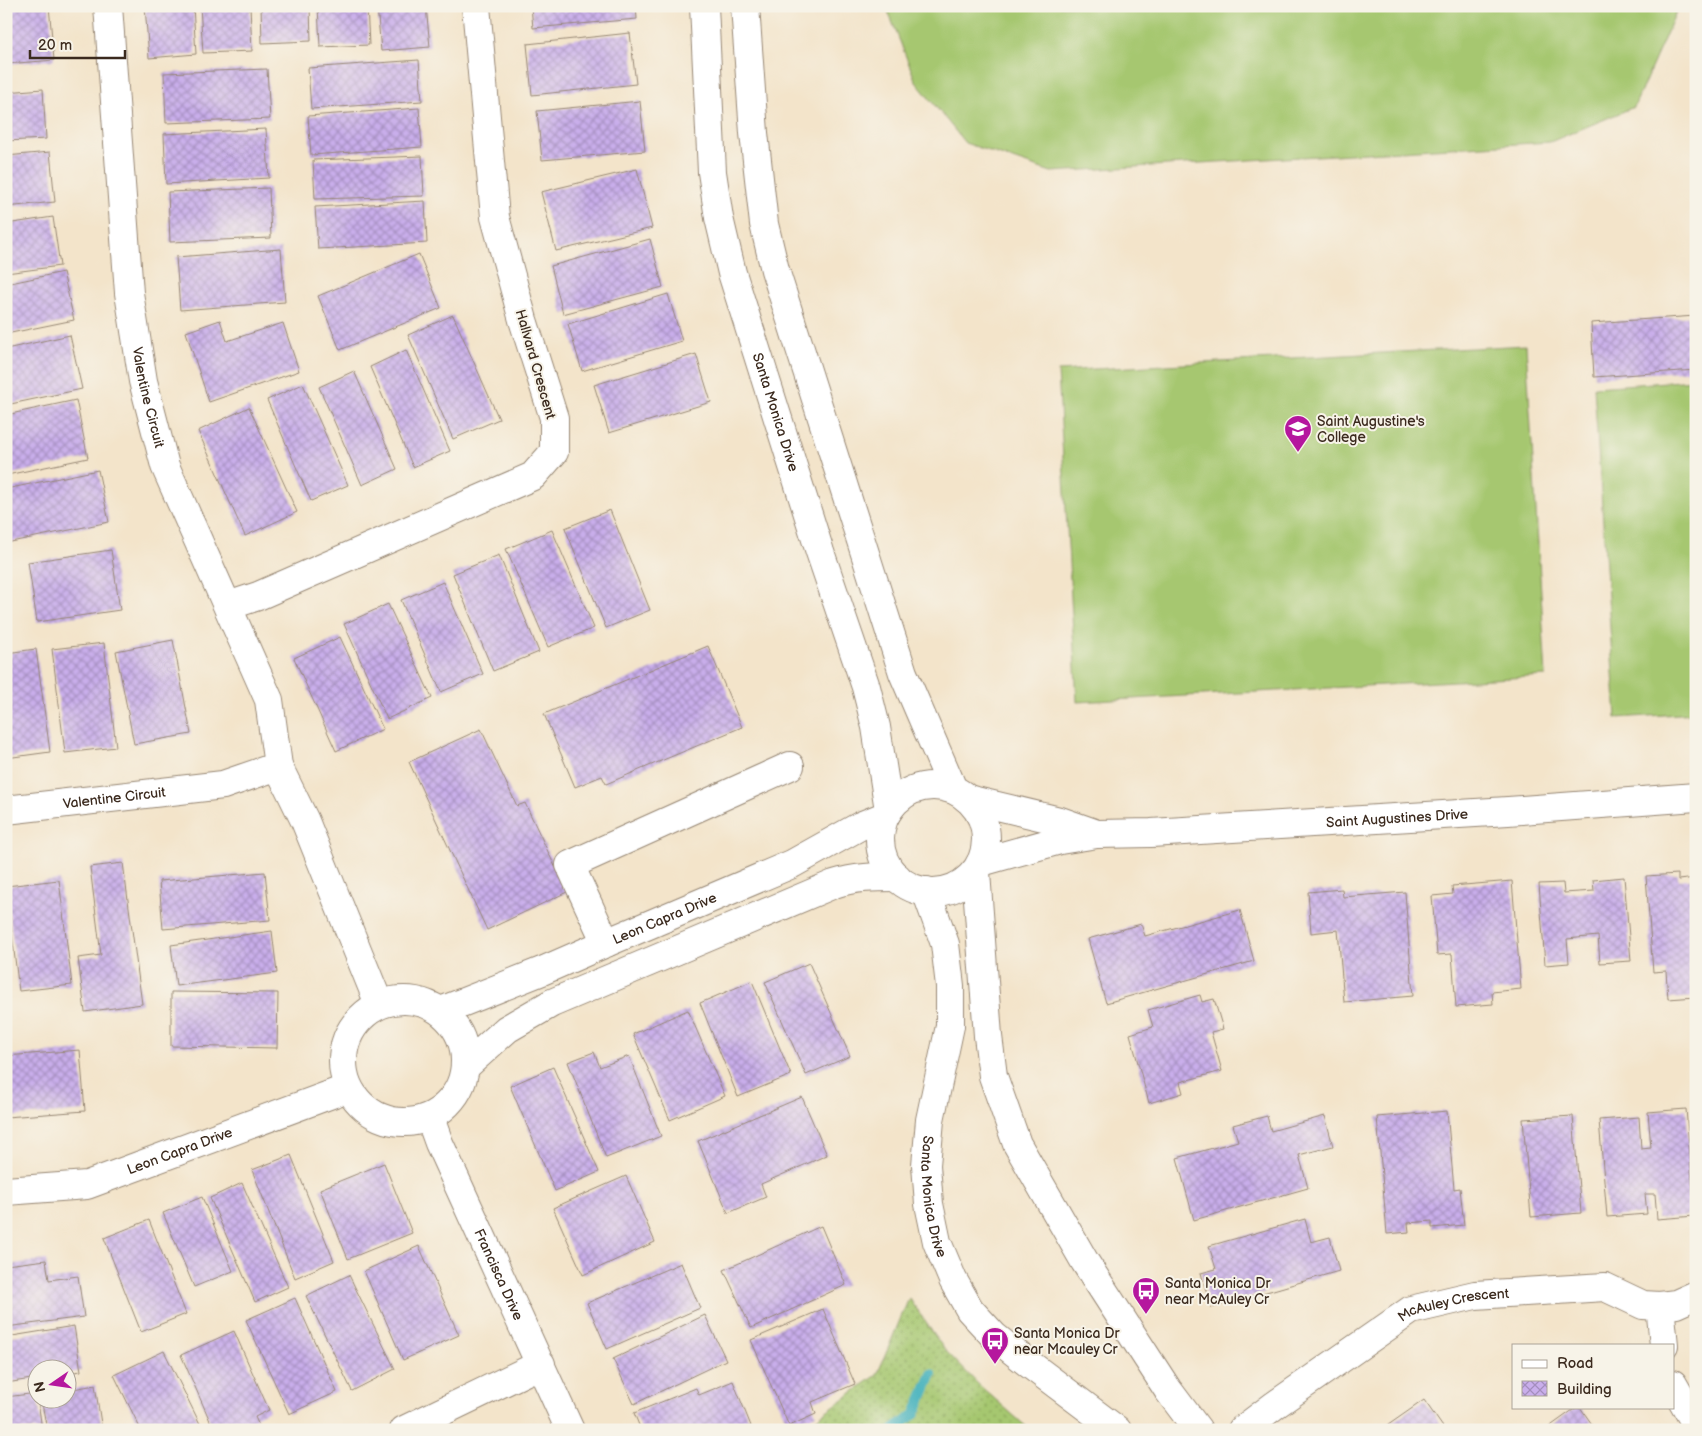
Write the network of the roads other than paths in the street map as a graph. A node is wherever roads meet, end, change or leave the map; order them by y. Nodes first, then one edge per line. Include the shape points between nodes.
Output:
1 (108, 6) edge
2 (476, 6) edge
3 (704, 6) edge
4 (745, 6) edge
5 (228, 606) junction
6 (278, 766) junction
7 (790, 766) dead end
8 (960, 794) junction
9 (1696, 797) edge
10 (6, 810) edge
11 (887, 813) junction
12 (1098, 834) junction
13 (978, 867) junction
14 (897, 877) junction
15 (926, 891) junction
16 (606, 942) junction
17 (379, 1004) junction
18 (441, 1011) junction
19 (466, 1066) junction
20 (348, 1088) junction
21 (430, 1118) junction
22 (6, 1191) edge
23 (1696, 1295) edge
24 (1660, 1306) junction
25 (1664, 1344) edge
26 (541, 1364) junction
27 (1674, 1386) edge
28 (1696, 1424) edge
29 (404, 1430) edge
30 (570, 1430) edge
31 (1117, 1430) edge
32 (1198, 1430) edge
33 (1242, 1430) edge

1 - 5 street, Valentine Circuit via 129,293 143,381 165,466
2 - 5 street, Hallvard Crescent via 495,217 554,418 554,452 533,476 258,596
3 - 11 street, Santa Monica Drive via 712,172 732,273 866,687 876,727
4 - 8 street via 764,224 775,270 903,673
5 - 6 street, Valentine Circuit via 270,700
6 - 10 street, Valentine Circuit via 223,785
6 - 17 street, Valentine Circuit
7 - 16 street via 570,865
8 - 11 street via 935,785 917,788 900,797
8 - 12 street, Saint Augustines Drive
8 - 13 street via 979,813 985,829 986,843
9 - 12 street, Saint Augustines Drive
11 - 14 street via 881,832 881,849
11 - 16 street, Leon Capra Drive via 792,864
12 - 13 street, Saint Augustines Drive via 1060,840
13 - 15 street via 958,885 943,891
13 - 32 street via 993,1076 1017,1144 1085,1262 1168,1390
14 - 15 street
14 - 19 street via 860,877 834,884 552,1003 507,1029
15 - 31 street, Santa Monica Drive via 945,944 950,986 950,1026 930,1120 926,1165 929,1204 937,1242 970,1310 994,1336
16 - 18 street, Leon Capra Drive
17 - 18 street via 411,999
17 - 20 street via 359,1019 346,1039 342,1064
18 - 19 street via 461,1035
19 - 21 street via 455,1097
20 - 21 street via 369,1112 399,1123
20 - 22 street, Leon Capra Drive via 87,1185
21 - 26 street, Francisca Drive
23 - 24 street, McAuley Crescent via 1676,1304
24 - 25 street
24 - 33 street, McAuley Crescent via 1643,1305 1605,1288 1475,1295 1412,1310 1274,1404
26 - 29 street
26 - 30 street, Francisca Drive
27 - 28 street

